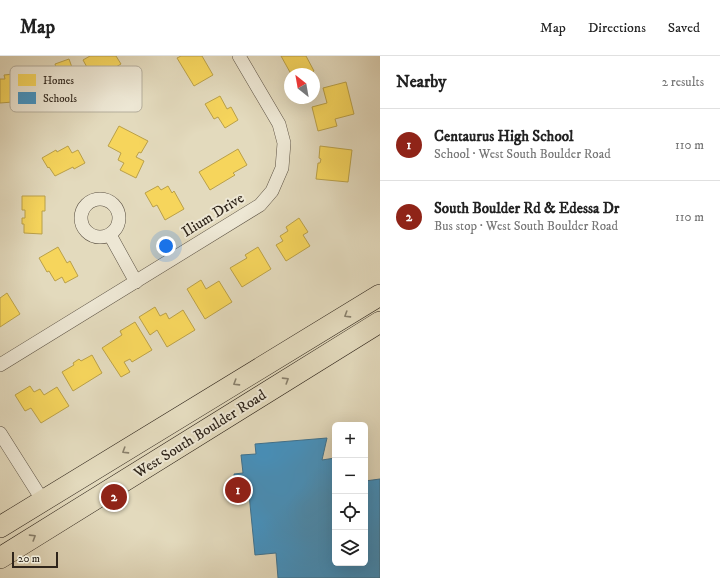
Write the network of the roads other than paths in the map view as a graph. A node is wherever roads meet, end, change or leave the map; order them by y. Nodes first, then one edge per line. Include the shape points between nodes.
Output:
1 (240, 56) edge
2 (110, 235) dead end
3 (136, 282) junction
4 (380, 294) edge
5 (380, 322) edge
6 (0, 365) edge
7 (0, 433) edge
8 (43, 501) junction
9 (0, 527) edge
10 (0, 558) edge

1 - 3 street, Ilium Drive via 279,124 284,143 282,168 272,191 260,205
2 - 3 street
3 - 6 street, Ilium Drive
4 -> 8 main road, West South Boulder Road
10 -> 5 main road, West South Boulder Road
7 - 8 street
8 - 9 main road, West South Boulder Road

